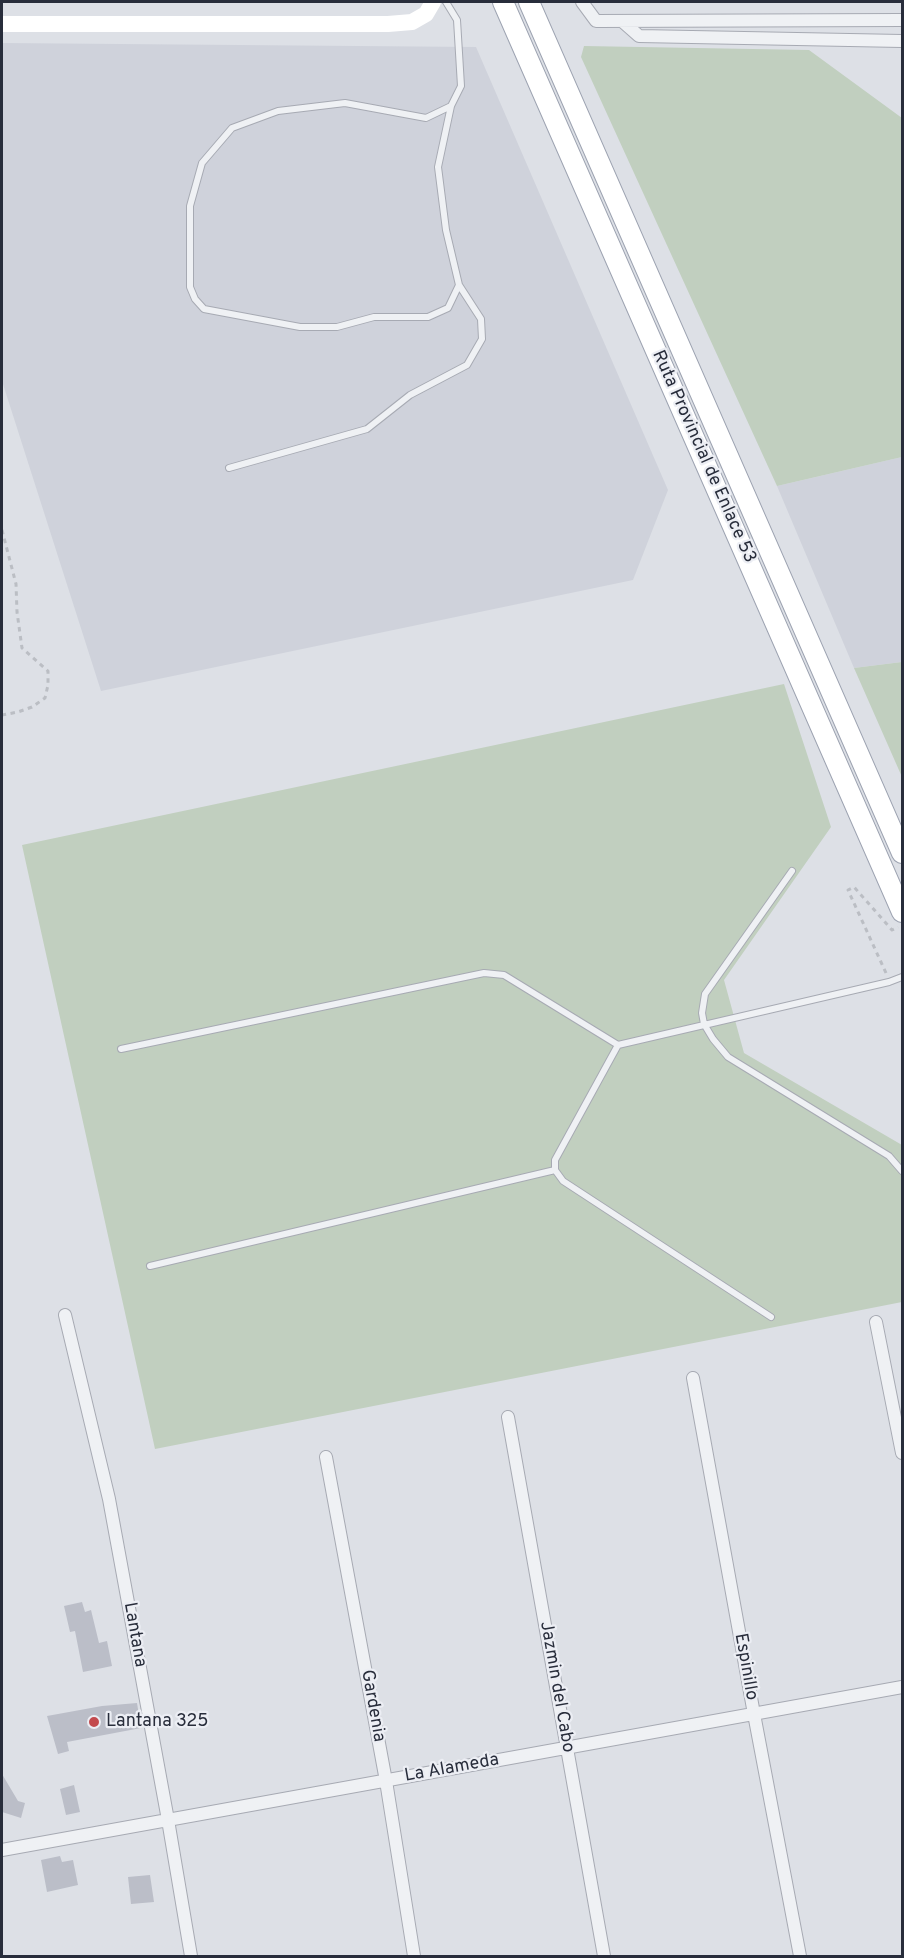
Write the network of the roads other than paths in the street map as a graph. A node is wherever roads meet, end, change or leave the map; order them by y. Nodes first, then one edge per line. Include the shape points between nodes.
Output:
1 (433, 2) edge
2 (446, 2) edge
3 (503, 2) edge
4 (529, 2) edge
5 (582, 2) edge
6 (903, 20) edge
7 (622, 21) junction
8 (2, 24) edge
9 (903, 41) edge
10 (451, 106) junction
11 (459, 285) junction
12 (229, 468) dead end
13 (903, 853) edge
14 (792, 871) dead end
15 (903, 912) edge
16 (903, 977) edge
17 (704, 1024) junction
18 (618, 1045) junction
19 (121, 1049) dead end
20 (555, 1170) junction
21 (903, 1171) edge
22 (150, 1266) dead end
23 (65, 1315) dead end
24 (771, 1317) dead end
25 (876, 1322) dead end
26 (693, 1378) dead end
27 (508, 1417) dead end
28 (903, 1453) edge
29 (326, 1457) dead end
30 (903, 1687) edge
31 (754, 1714) junction
32 (567, 1748) junction
33 (386, 1781) junction
34 (168, 1820) junction
35 (2, 1850) edge
36 (191, 1956) edge
37 (414, 1956) edge
38 (604, 1956) edge
39 (800, 1956) edge

1 - 8 street via 426,14 412,22 388,24
2 - 10 lane via 457,20 461,86
3 - 15 main road, Ruta Provincial de Enlace 53
4 - 13 main road, Ruta Provincial de Enlace 53
5 - 7 street via 596,21
6 - 7 street
7 - 9 street via 639,36
10 - 11 lane via 438,167 446,230
10 - 11 lane via 426,118 345,103 278,111 231,128 202,163 190,206 190,287 204,309 300,327 337,327 374,317 428,317 448,308
11 - 12 lane via 481,320 482,339 466,365 410,395 366,429
14 - 17 lane via 705,994
16 - 17 lane
17 - 18 lane
17 - 21 lane via 728,1057 889,1156
18 - 19 lane via 504,975 484,973
18 - 20 lane via 555,1161
20 - 22 lane
20 - 24 lane via 563,1181
23 - 34 street, Lantana via 109,1499
25 - 28 street
26 - 31 street, Espinillo
27 - 32 street, Jazmin del Cabo
29 - 33 street, Gardenia
30 - 31 street, La Alameda
31 - 32 street, La Alameda
31 - 39 street, Espinillo
32 - 33 street, La Alameda
32 - 38 street, Jazmin del Cabo
33 - 34 street, La Alameda
33 - 37 street, Gardenia
34 - 35 street, La Alameda
34 - 36 street, Lantana

